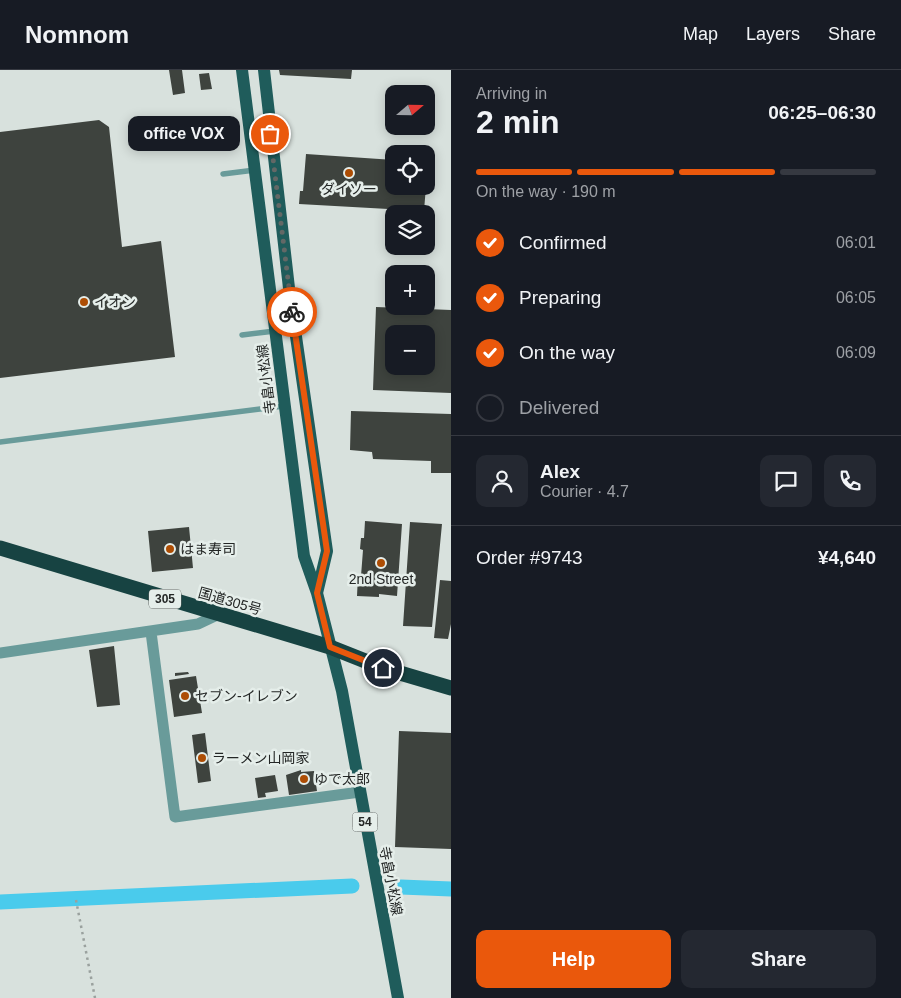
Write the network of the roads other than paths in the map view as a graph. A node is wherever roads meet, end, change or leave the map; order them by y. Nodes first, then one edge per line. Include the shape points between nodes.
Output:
1 (242, 70) edge
2 (264, 70) edge
3 (254, 170) junction
4 (223, 174) dead end
5 (275, 331) junction
6 (242, 335) dead end
7 (284, 406) junction
8 (0, 442) edge
9 (0, 548) edge
10 (317, 593) junction
11 (217, 615) junction
12 (151, 632) junction
13 (330, 647) junction
14 (0, 653) edge
15 (451, 688) edge
16 (360, 792) junction
17 (398, 998) edge

1 - 3 main road, 寺畠小松線 / 54
2 - 10 main road, 寺畠小松線 / 54 via 289,288 327,551
3 - 4 lane
3 - 5 main road, 寺畠小松線 / 54
5 - 6 lane
5 - 7 main road, 寺畠小松線 / 54
7 - 8 lane
7 - 10 main road, 寺畠小松線 / 54 via 304,556
9 - 11 highway, 国道305号 / 305
10 - 13 main road, 寺畠小松線 / 54
11 - 12 street via 198,624
11 - 13 highway, 国道305号 / 305
12 - 14 street
12 - 16 street via 175,817
13 - 15 highway, 国道305号 / 305 via 383,668
13 - 16 main road, 寺畠小松線 / 54 via 342,691
16 - 17 main road, 寺畠小松線 / 54

